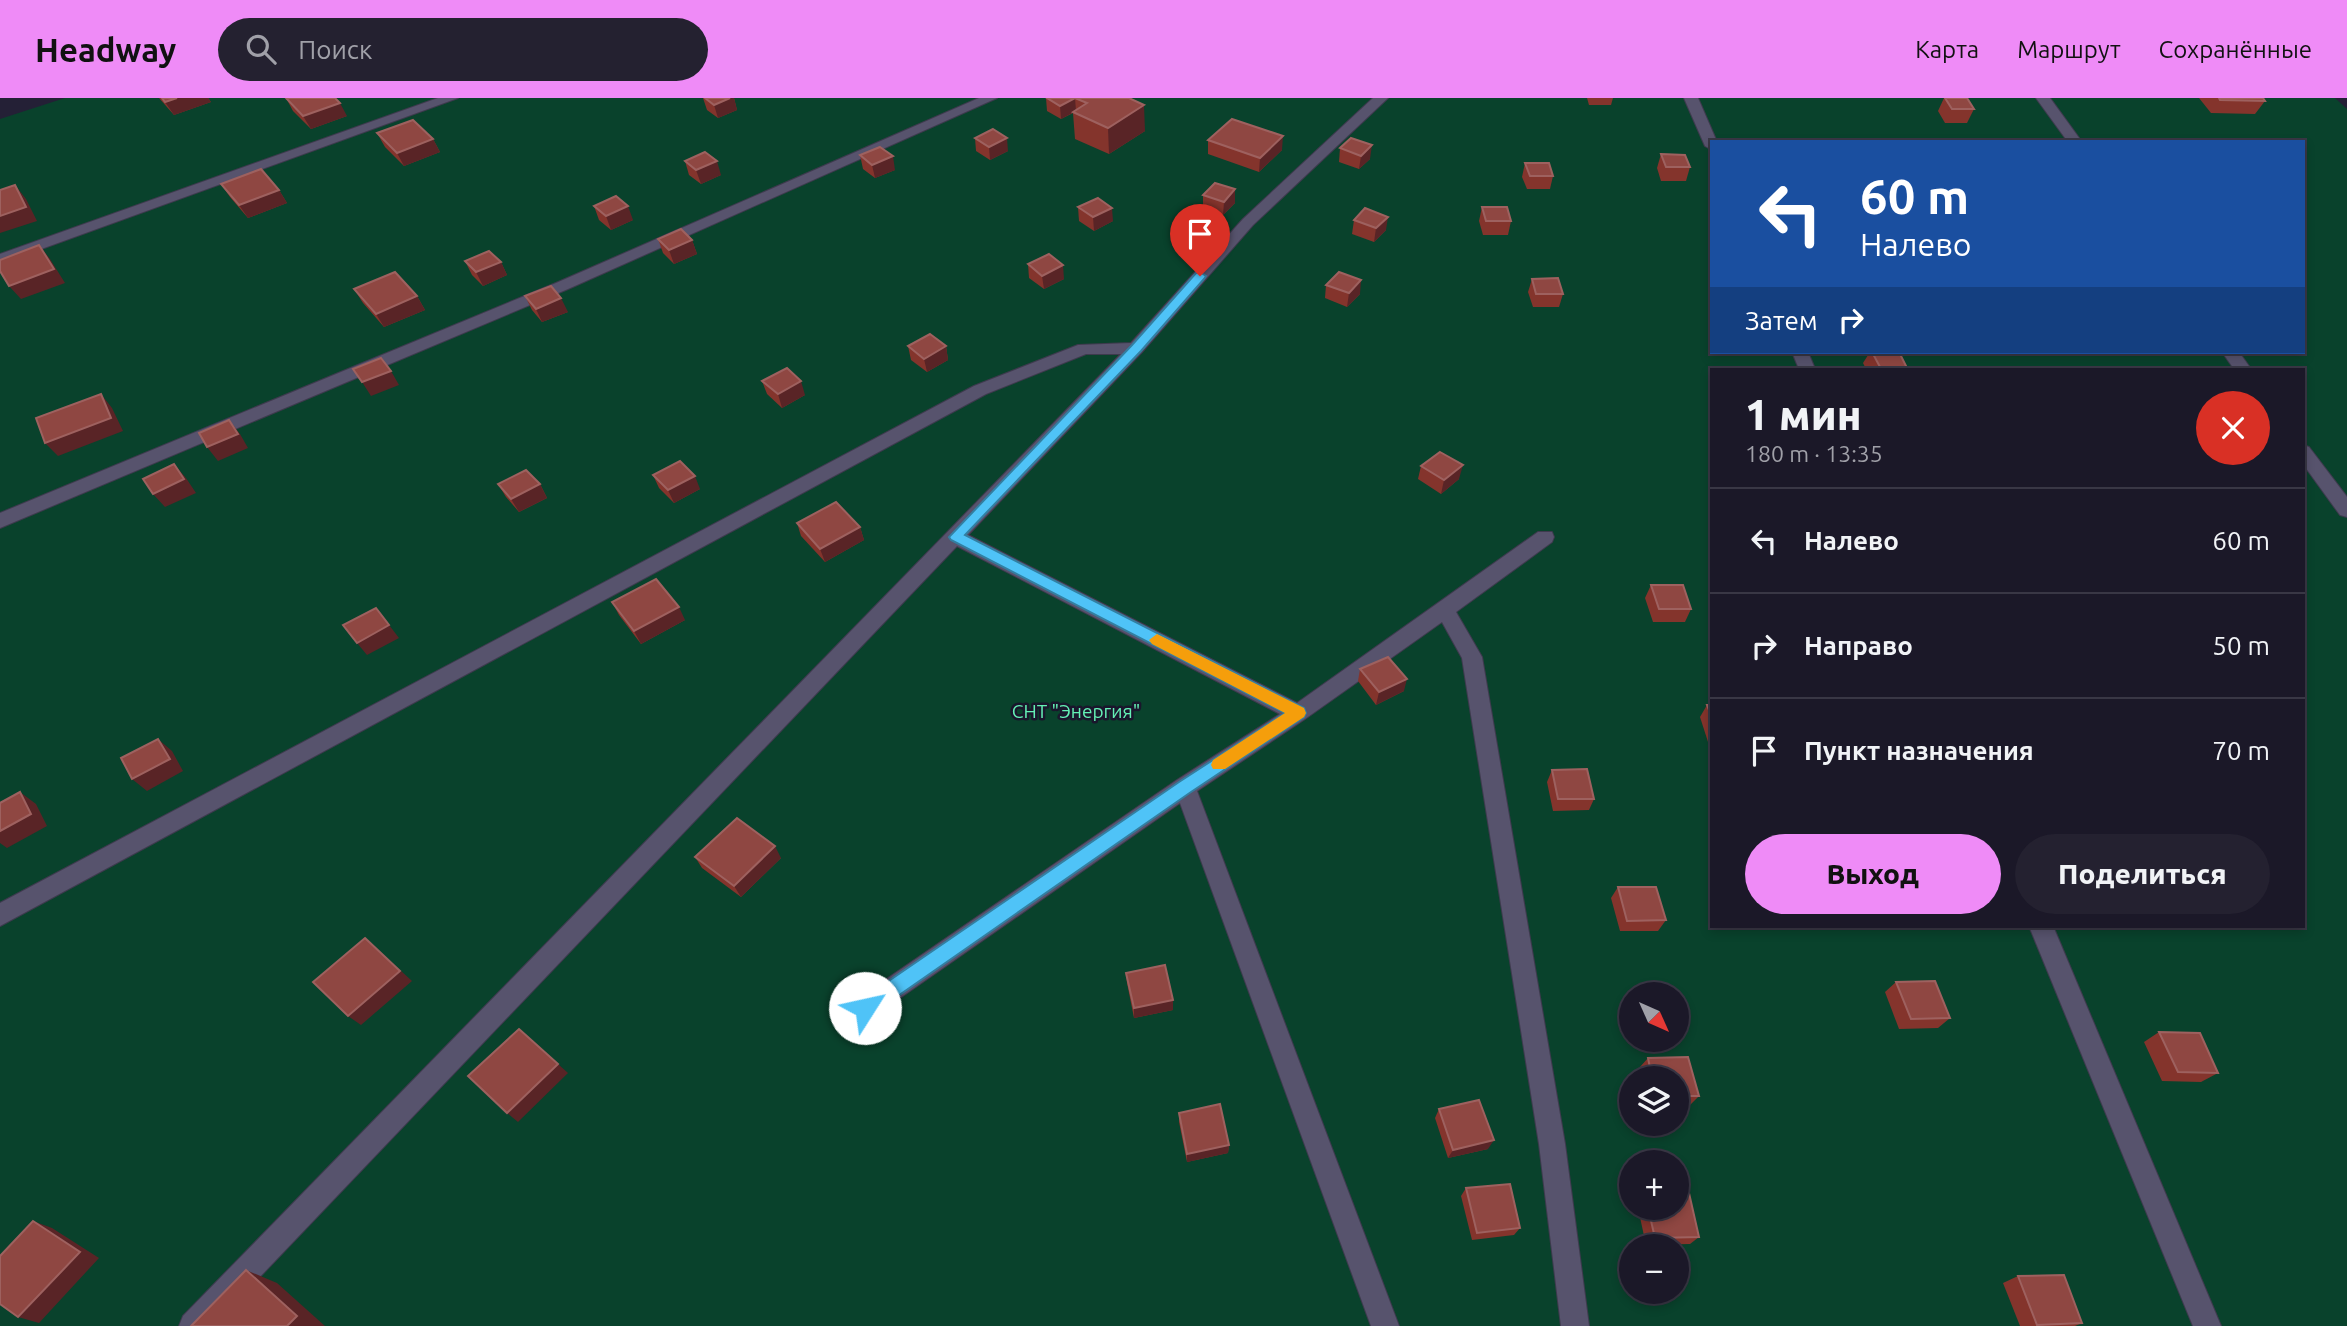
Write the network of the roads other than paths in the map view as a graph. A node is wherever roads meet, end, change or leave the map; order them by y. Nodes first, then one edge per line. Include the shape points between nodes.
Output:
1 (451, 98) edge
2 (990, 98) edge
3 (1381, 98) edge
4 (1691, 98) edge
5 (2043, 98) edge
6 (2074, 140) edge
7 (1710, 141) edge
8 (0, 259) edge
9 (1136, 348) junction
10 (2232, 354) edge
11 (2242, 368) edge
12 (2305, 454) edge
13 (2347, 510) edge
14 (0, 521) edge
15 (956, 537) junction
16 (1545, 537) dead end
17 (1445, 611) junction
18 (1298, 713) junction
19 (1185, 787) junction
20 (0, 915) edge
21 (2042, 928) edge
22 (865, 1008) dead end
23 (193, 1326) edge
24 (1385, 1326) edge
25 (1575, 1326) edge
26 (2207, 1326) edge

1 - 8 lane
2 - 14 lane via 562,286
3 - 9 lane via 1248,222
4 - 7 lane
5 - 6 lane
9 - 15 lane
9 - 20 lane via 1084,349 980,390
10 - 11 lane
12 - 13 lane
15 - 18 lane
15 - 23 lane
16 - 17 lane
17 - 18 lane
17 - 25 lane via 1472,657 1552,1144
18 - 19 lane
19 - 22 lane
19 - 24 lane
21 - 26 lane

